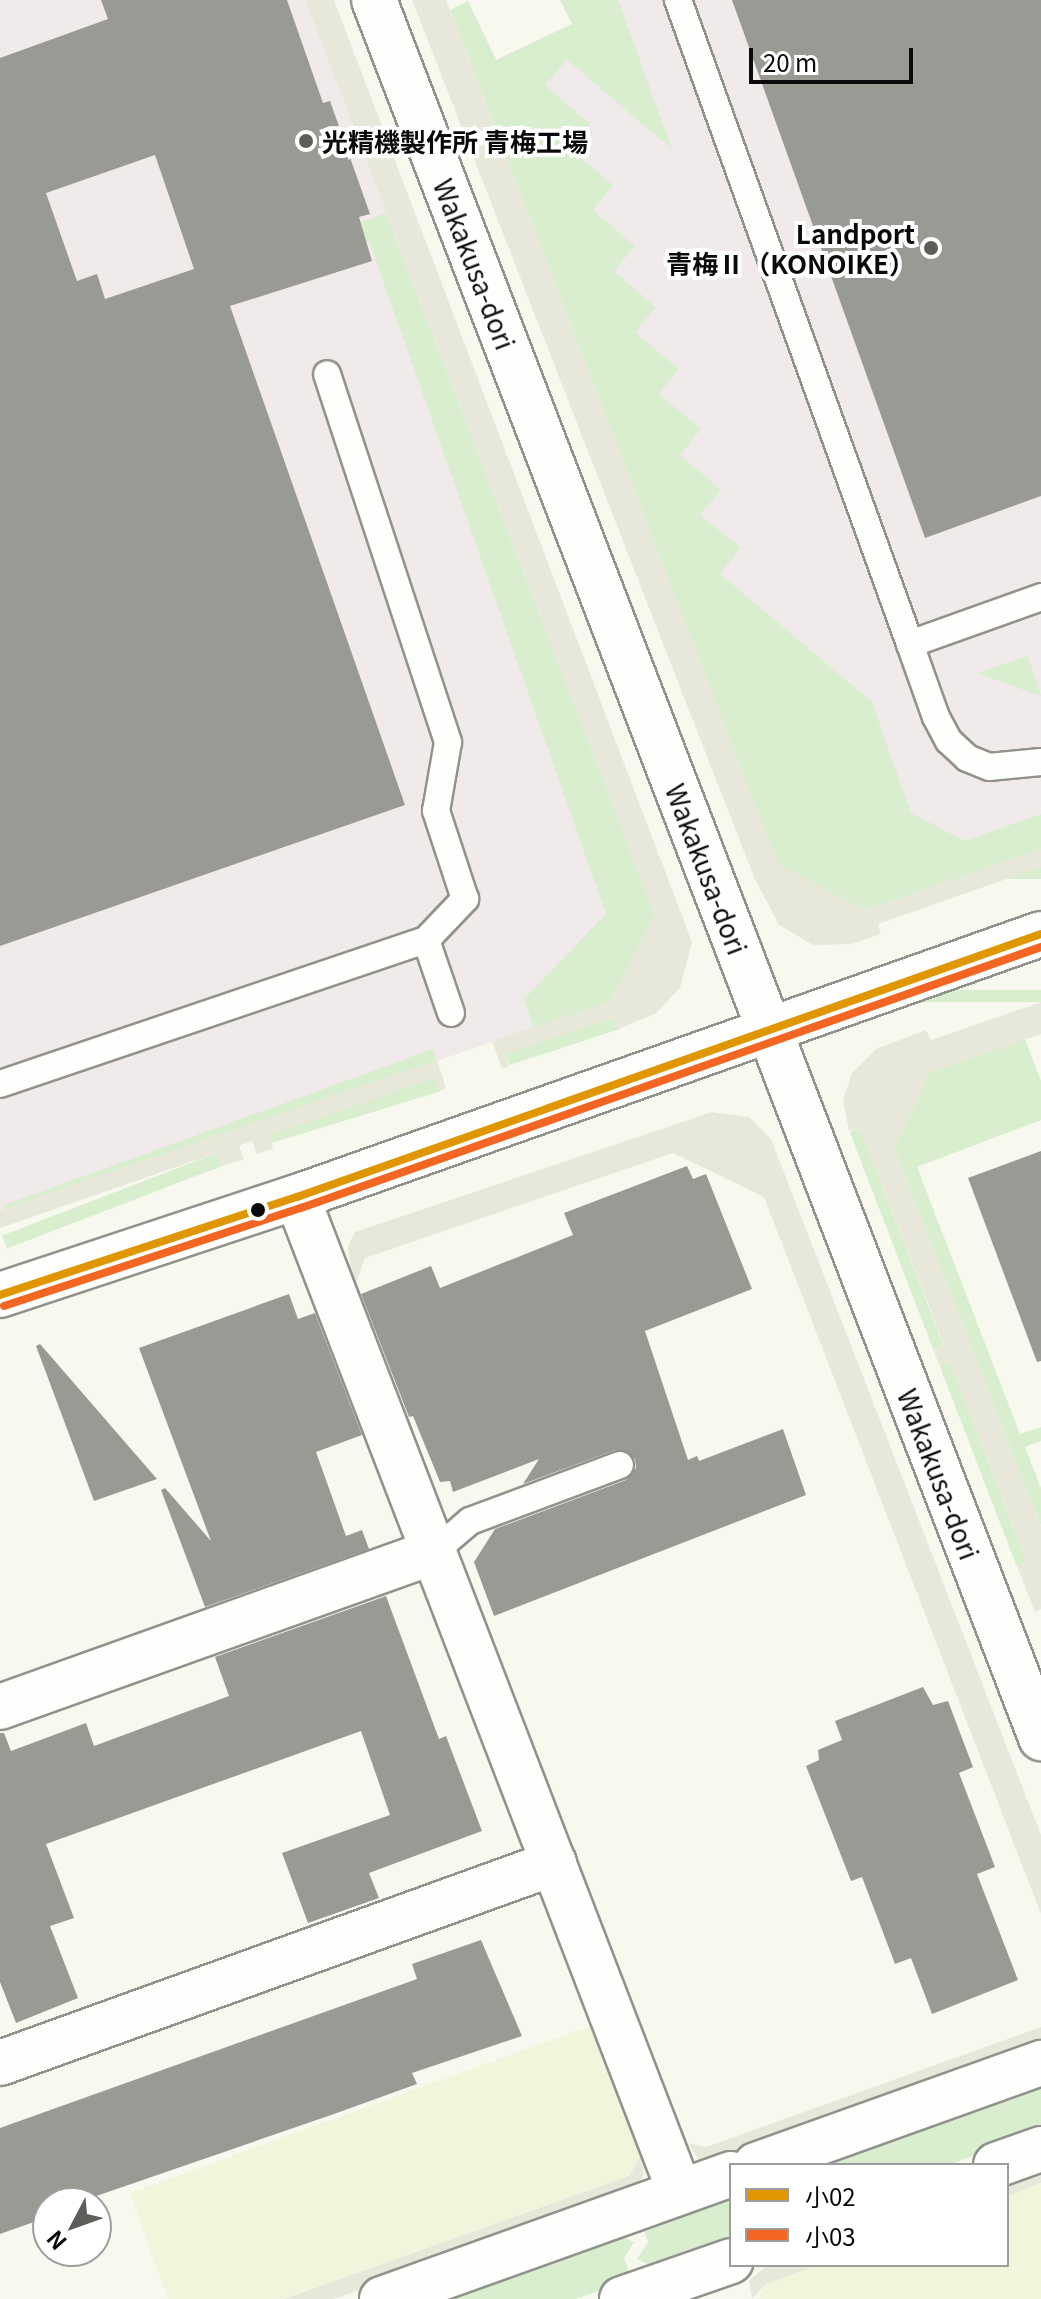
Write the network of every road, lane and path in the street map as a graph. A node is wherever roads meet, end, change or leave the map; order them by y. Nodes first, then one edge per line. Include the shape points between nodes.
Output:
1 (374, 0) edge
2 (678, 0) edge
3 (327, 374) dead end
4 (1041, 597) edge
5 (910, 644) junction
6 (1041, 762) edge
7 (1041, 934) edge
8 (426, 940) junction
9 (451, 1013) dead end
10 (769, 1029) junction
11 (0, 1084) edge
12 (297, 1197) junction
13 (0, 1295) edge
14 (620, 1465) dead end
15 (434, 1552) junction
16 (0, 1707) edge
17 (1041, 1738) edge
18 (554, 1863) junction
19 (0, 2063) edge
20 (1041, 2063) edge
21 (1041, 2149) edge
22 (762, 2163) edge
23 (1002, 2163) edge
24 (729, 2175) edge
25 (680, 2192) junction
26 (722, 2276) edge
27 (382, 2299) edge
28 (622, 2299) edge

1 - 10 street, Wakakusa-dori
2 - 5 lane
3 - 8 lane via 448,742 436,811 465,899
4 - 5 lane
5 - 6 lane via 936,717 949,741 967,758 989,767
7 - 10 street
8 - 9 lane
8 - 11 lane
10 - 12 street
10 - 17 street, Wakakusa-dori
12 - 13 street
12 - 15 street
14 - 15 lane via 470,1521
15 - 16 street
15 - 18 street
18 - 19 street
18 - 25 street
20 - 22 street
21 - 23 street
24 - 25 street
25 - 27 street
26 - 28 street

